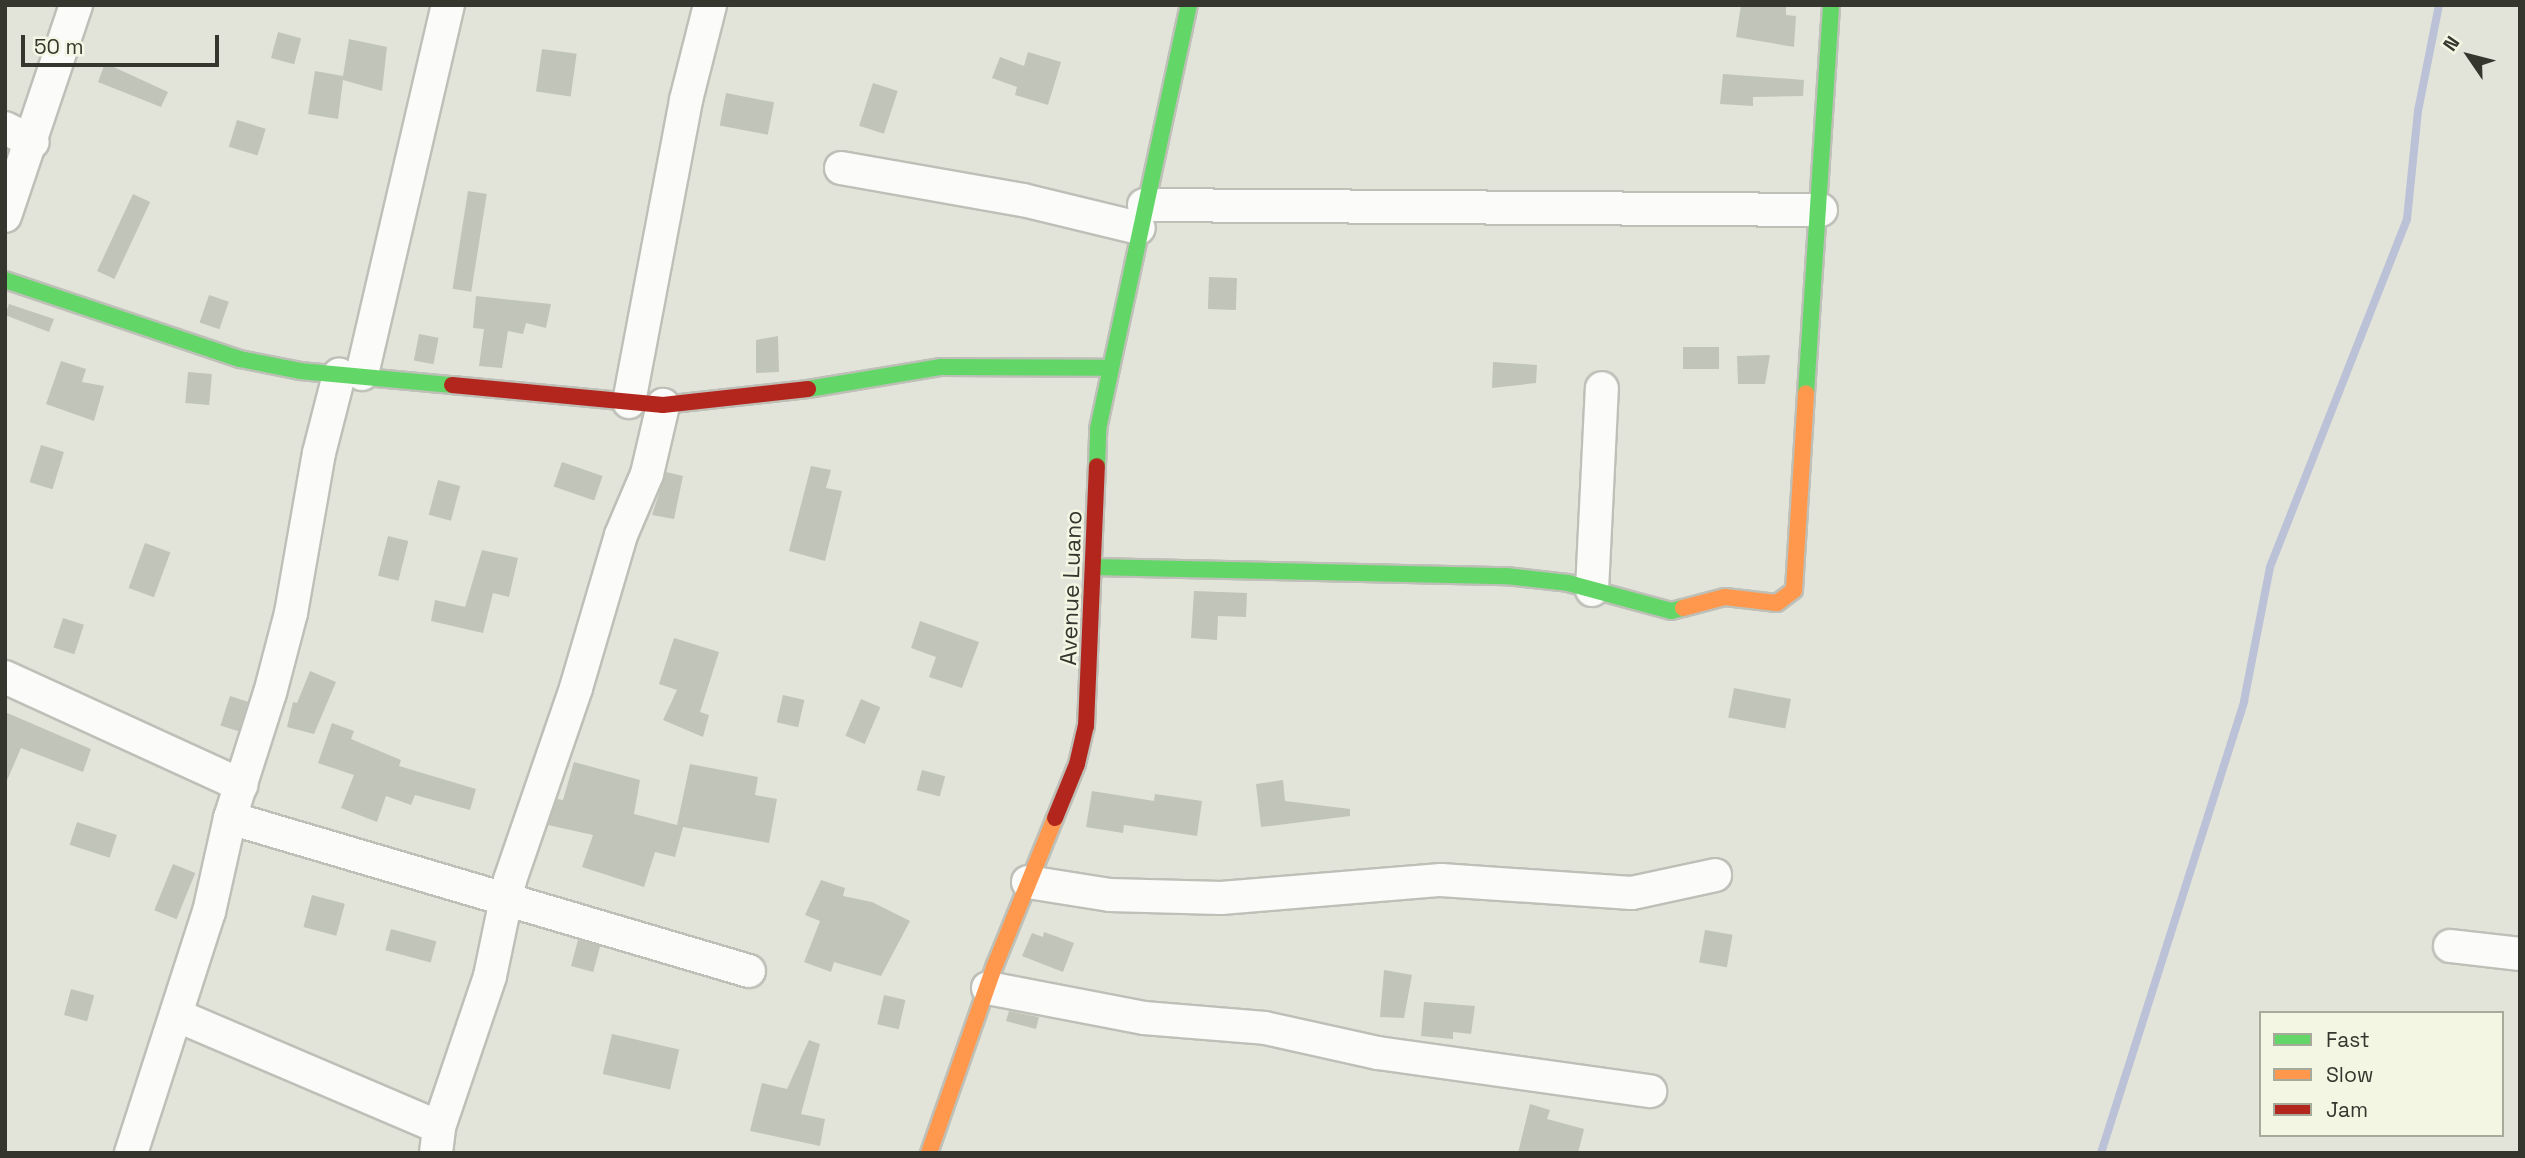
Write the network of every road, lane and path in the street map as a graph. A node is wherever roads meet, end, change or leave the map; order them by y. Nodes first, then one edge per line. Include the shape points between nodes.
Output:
1 (76, 5) edge
2 (448, 5) edge
3 (710, 5) edge
4 (1189, 5) edge
5 (1831, 5) edge
6 (19, 135) edge
7 (841, 168) dead end
8 (1821, 210) junction
9 (5, 216) edge
10 (1142, 217) junction
11 (5, 280) edge
12 (1108, 368) junction
13 (350, 374) junction
14 (1602, 388) dead end
15 (629, 402) junction
16 (663, 405) junction
17 (1094, 567) junction
18 (1592, 590) junction
19 (5, 677) edge
20 (241, 785) junction
21 (230, 818) junction
22 (1715, 875) dead end
23 (1028, 882) junction
24 (506, 902) junction
25 (2450, 946) dead end
26 (2520, 954) edge
27 (749, 971) dead end
28 (988, 988) junction
29 (176, 1015) junction
30 (1650, 1091) dead end
31 (437, 1140) edge
32 (932, 1152) edge
33 (131, 1153) edge

1 - 6 street
2 - 13 street
3 - 15 street via 686,100
4 - 10 street, Avenue Luano
5 - 8 street
6 - 9 street
7 - 10 street
8 - 10 street
8 - 18 street via 1794,590 1777,603 1725,597 1684,611
10 - 12 street, Avenue Luano
11 - 13 street via 240,359
12 - 16 street via 941,368 757,398
12 - 17 street, Avenue Luano via 1098,429
13 - 15 street
13 - 20 street via 319,453 291,613
14 - 18 street
15 - 16 street
16 - 24 street via 648,474 621,535
17 - 18 street via 1506,576
17 - 23 street, Avenue Luano via 1086,726 1077,764
19 - 20 street
20 - 21 street
21 - 24 street
21 - 29 street via 209,912
22 - 23 street via 1632,893 1441,880 1221,898 1110,895
23 - 28 street, Avenue Luano
24 - 27 street
24 - 31 street via 484,998
25 - 26 street
28 - 30 street via 1144,1018 1265,1028 1378,1053
28 - 32 street, Avenue Luano
29 - 31 street
29 - 33 street

